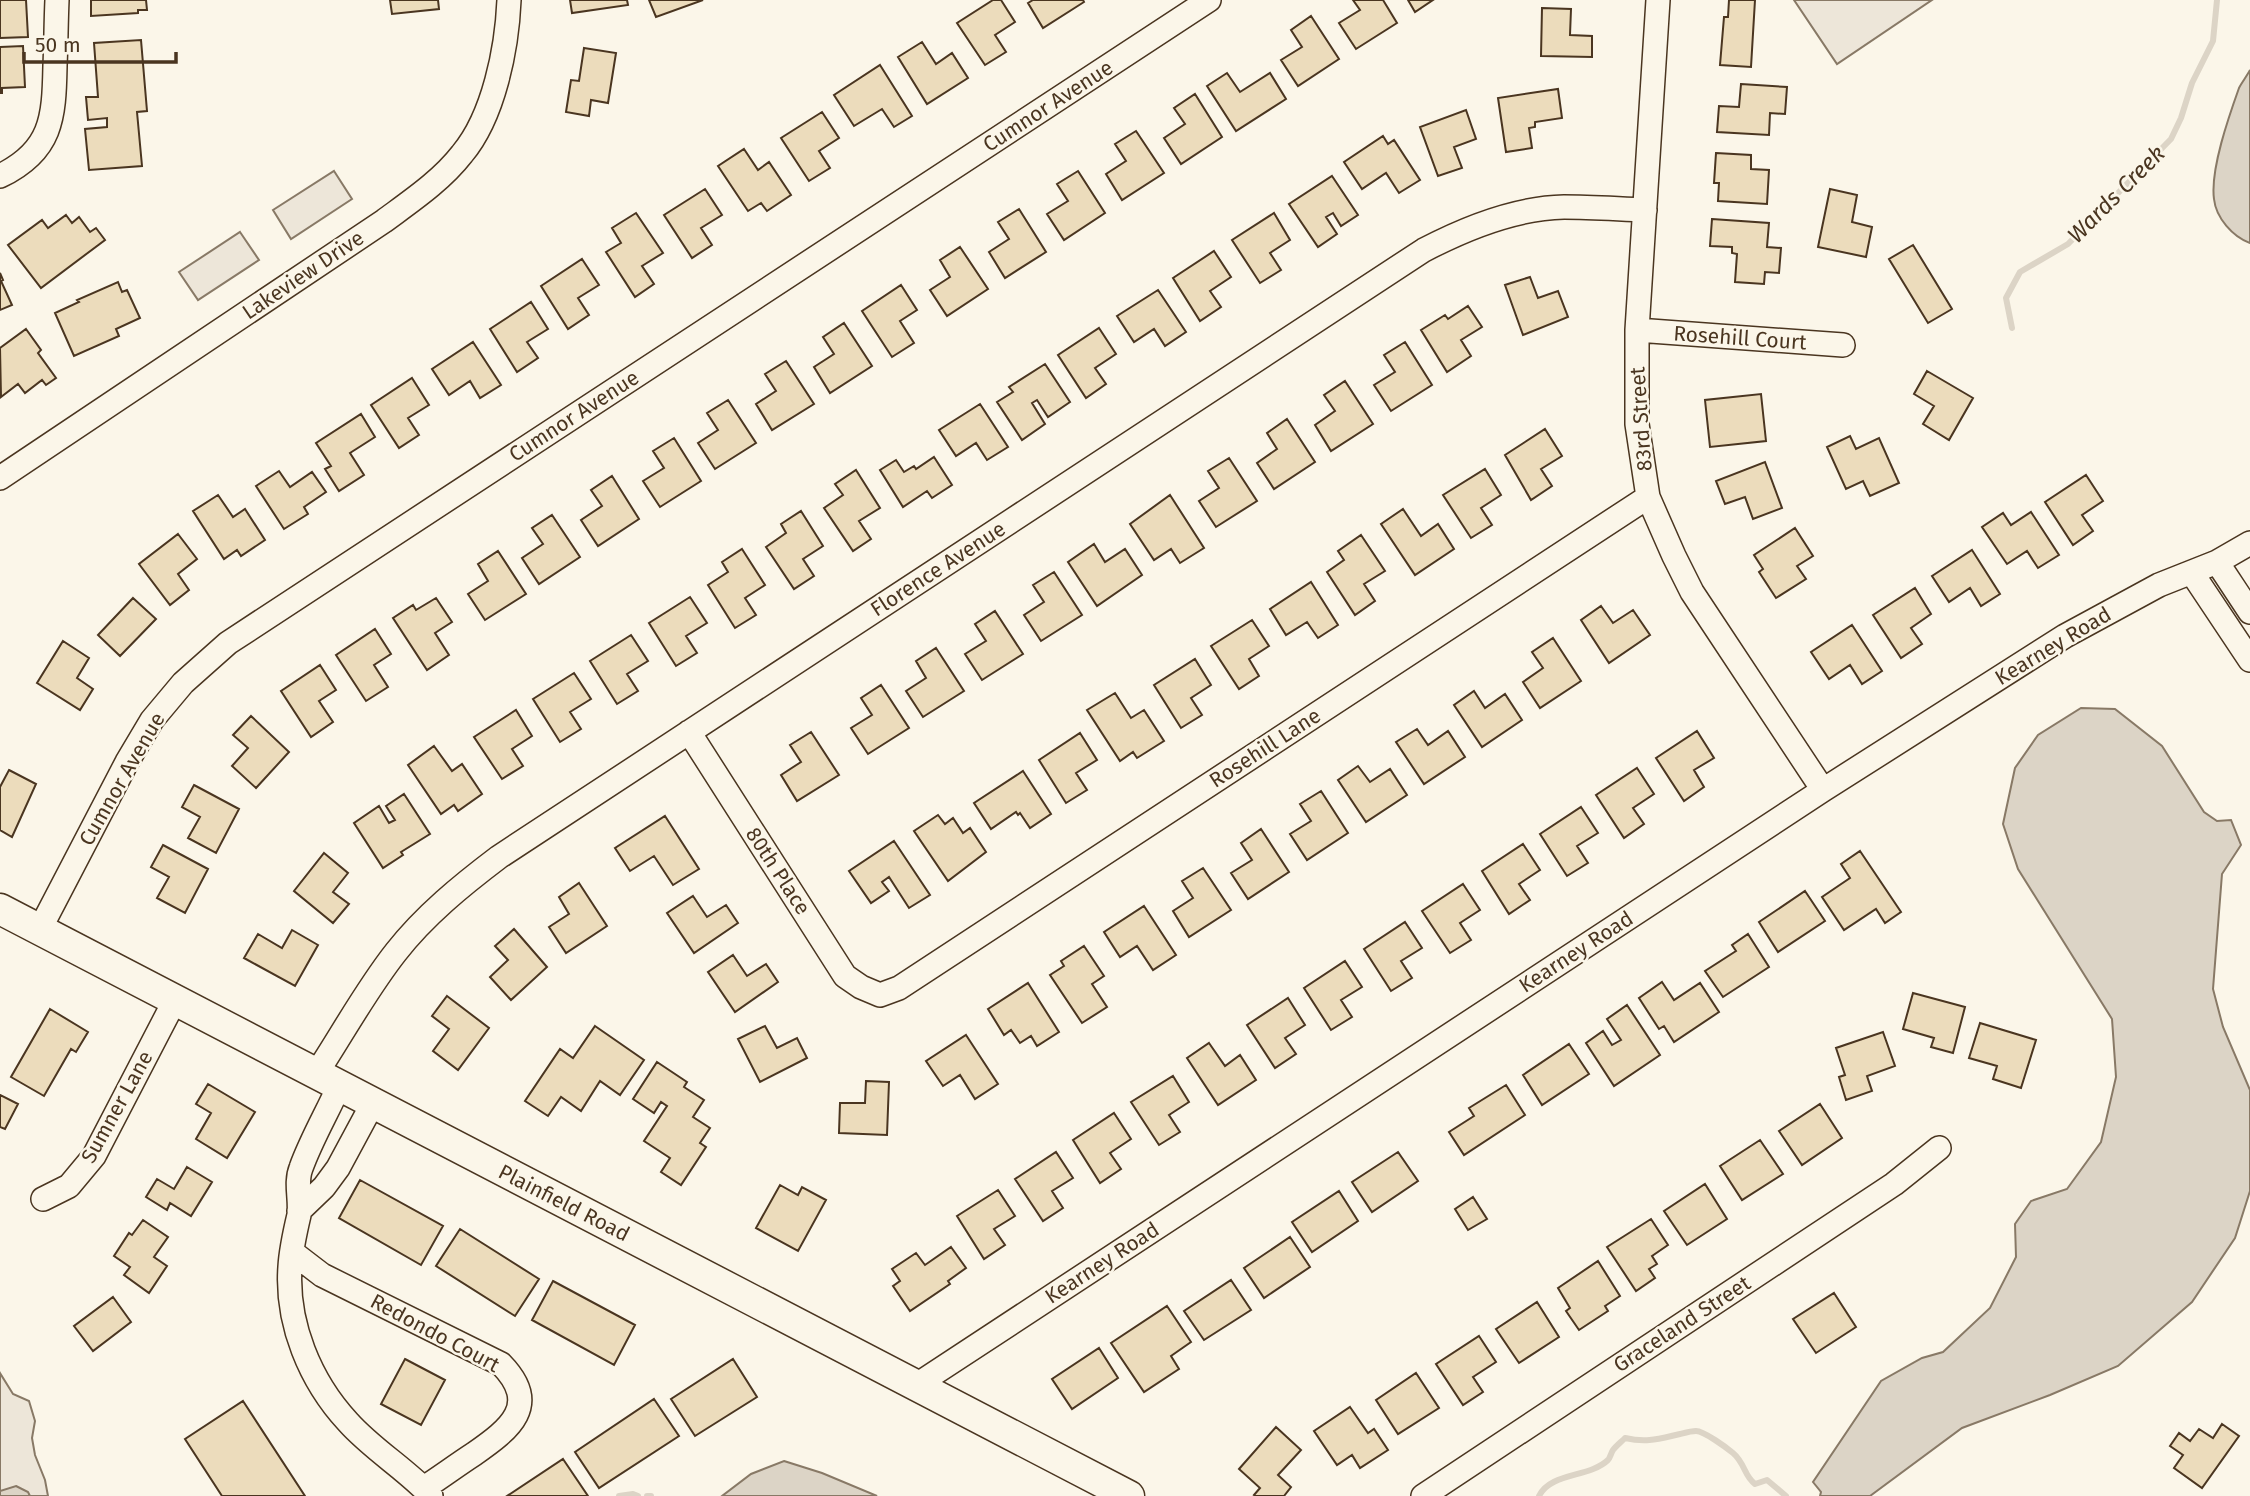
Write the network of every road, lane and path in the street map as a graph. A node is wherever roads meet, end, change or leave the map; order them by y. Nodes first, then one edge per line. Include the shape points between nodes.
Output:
1 (57, 0) edge
2 (509, 0) edge
3 (1209, 0) edge
4 (1658, 0) edge
5 (0, 176) edge
6 (1645, 210) junction
7 (1637, 330) junction
8 (1843, 345) dead end
9 (0, 477) edge
10 (1648, 497) junction
11 (2250, 543) edge
12 (2217, 562) junction
13 (2192, 573) junction
14 (2250, 612) edge
15 (2250, 660) edge
16 (689, 732) junction
17 (1823, 790) junction
18 (0, 909) edge
19 (40, 929) junction
20 (880, 995) joint
21 (175, 1000) junction
22 (328, 1080) junction
23 (373, 1103) junction
24 (1939, 1148) dead end
25 (43, 1199) dead end
26 (299, 1211) junction
27 (292, 1252) junction
28 (915, 1386) junction
29 (428, 1492) edge
30 (1129, 1496) edge
31 (1423, 1496) edge

1 - 5 street via 49,126 33,153
2 - 9 street, Lakeview Drive via 503,51 484,116 463,154 436,180 372,229
3 - 19 street, Cumnor Avenue via 208,659 152,720
4 - 6 street, 83rd Street
6 - 7 street, 83rd Street
6 - 16 street, Florence Avenue via 1561,207 1522,213 1465,230 1424,250
7 - 8 street, Rosehill Court
7 - 10 street, 83rd Street via 1637,424
10 - 17 street, 83rd Street via 1692,592
10 - 20 street, Rosehill Lane via 899,988
11 - 12 street, Kearney Road
12 - 13 street, Kearney Road
12 - 14 street
13 - 15 street
13 - 17 street, Kearney Road via 2159,585 2065,636
16 - 20 street, 80th Place via 845,976
16 - 22 street, Florence Avenue via 499,857 425,919 373,982
17 - 28 street, Kearney Road
18 - 19 main road, Plainfield Road
19 - 21 main road, Plainfield Road
21 - 22 main road, Plainfield Road
21 - 25 street, Sumner Lane via 94,1156 69,1186
22 - 23 main road, Plainfield Road
22 - 26 street, Florence Avenue via 300,1170
23 - 26 street via 338,1168
23 - 28 main road, Plainfield Road
24 - 31 street, Graceland Street via 1894,1184
26 - 27 street, Florence Avenue
27 - 29 street, Florence Avenue via 291,1304 310,1368 348,1423
27 - 29 street, Redondo Court via 322,1275 501,1364 516,1382 519,1412 507,1430
28 - 30 main road, Plainfield Road

